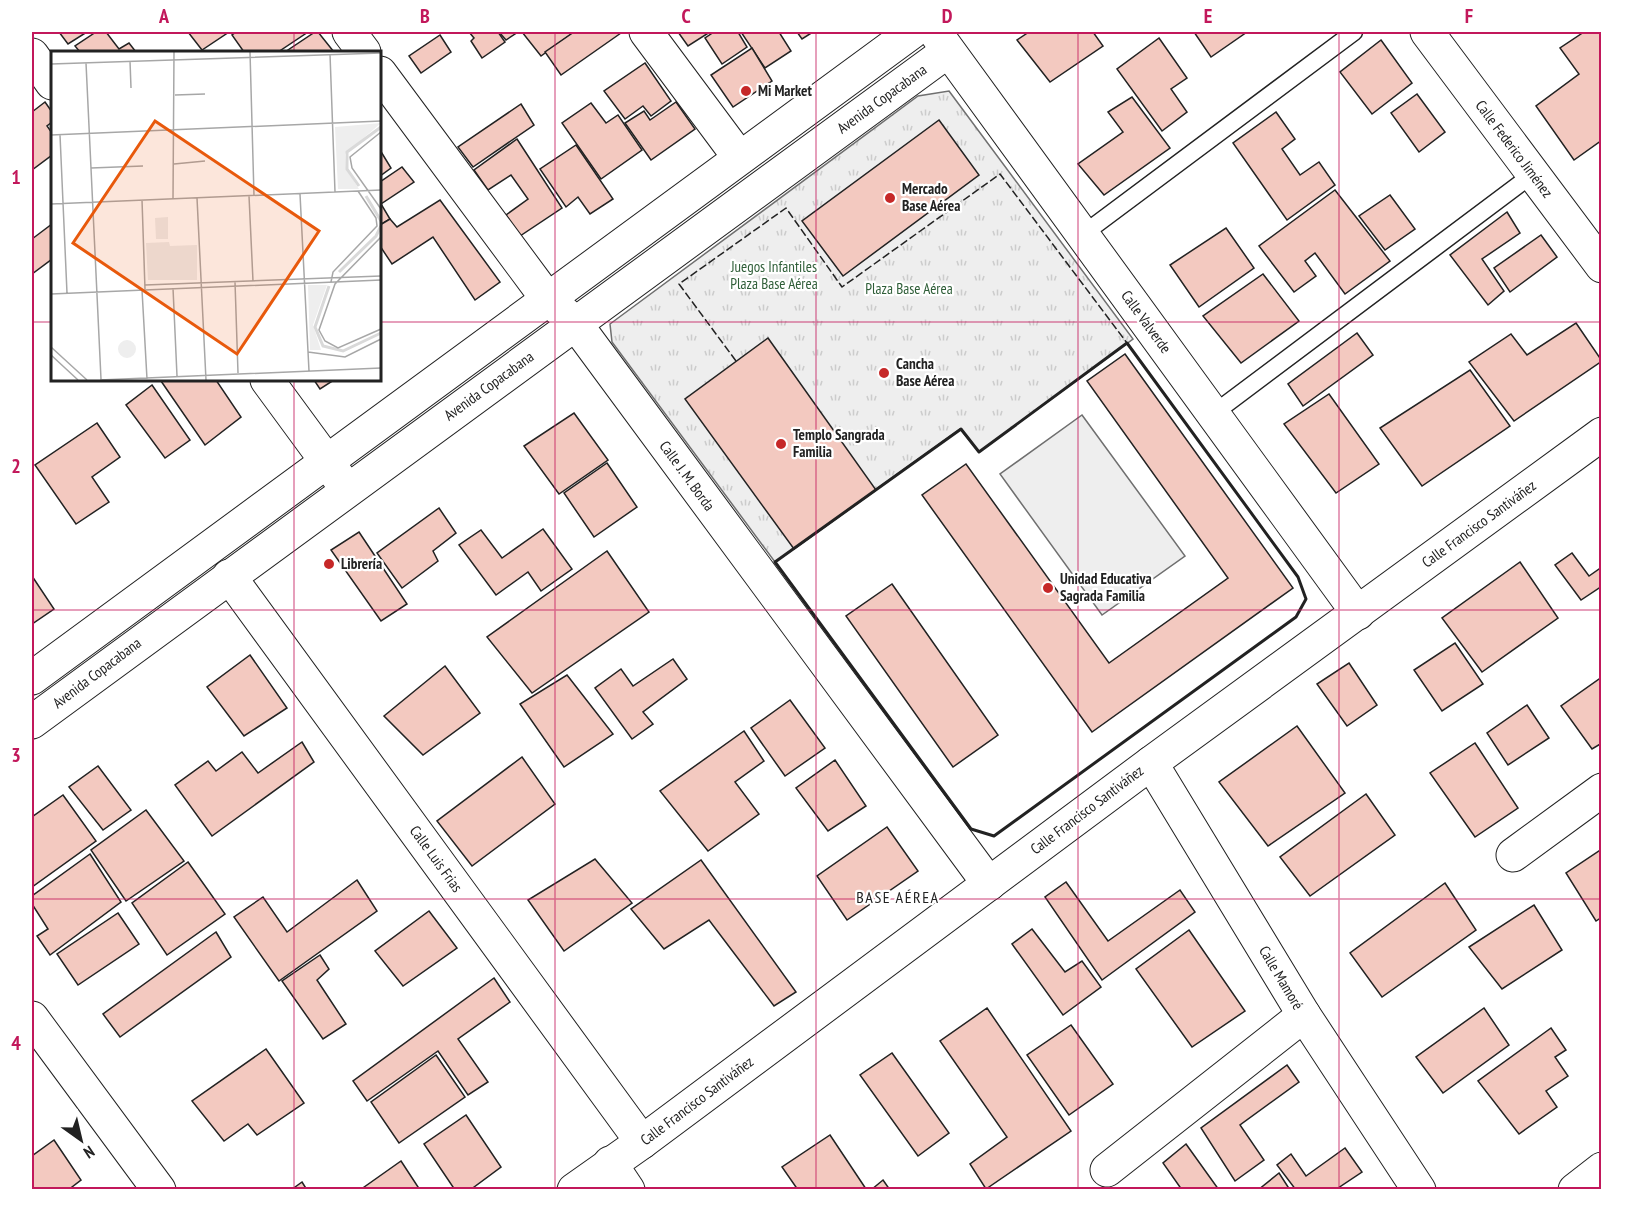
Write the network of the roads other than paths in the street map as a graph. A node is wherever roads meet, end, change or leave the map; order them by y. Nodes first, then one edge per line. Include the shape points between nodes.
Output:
1 (349, 32) edge
2 (646, 32) edge
3 (912, 32) edge
4 (1354, 32) edge
5 (1427, 32) edge
6 (941, 41) edge
7 (363, 51) edge
8 (32, 55) edge
9 (381, 74) edge
10 (51, 83) edge
11 (739, 157) junction
12 (1533, 174) junction
13 (1082, 235) junction
14 (1602, 266) edge
15 (546, 297) junction
16 (575, 323) junction
17 (268, 381) edge
18 (1213, 414) junction
19 (1602, 434) edge
20 (326, 460) junction
21 (347, 489) junction
22 (229, 576) junction
23 (1358, 612) junction
24 (32, 678) edge
25 (32, 722) edge
26 (1151, 763) junction
27 (1602, 790) edge
28 (1514, 855) dead end
29 (989, 884) junction
30 (1304, 1015) junction
31 (32, 1018) edge
32 (642, 1142) junction
33 (1602, 1169) edge
34 (1107, 1170) dead end
35 (619, 1176) edge
36 (159, 1190) edge
37 (574, 1190) edge
38 (1419, 1190) edge
39 (1575, 1190) edge

1 - 7 street
2 - 11 street
3 - 11 street
4 - 13 lane
5 - 12 street, Calle Federico Jiménez
6 - 13 street, Calle Valverde
6 - 16 street, Avenida Copacabana
8 - 10 street
9 - 15 street, Calle J. M. Borda
11 - 15 street
12 - 14 street, Calle Federico Jiménez
12 - 18 lane
13 - 18 street, Calle Valverde
15 - 16 street, Calle J. M. Borda
15 - 20 street
16 - 21 street, Avenida Copacabana
16 - 29 street, Calle J. M. Borda
17 - 20 street
18 - 23 street, Calle Valverde
19 - 23 street, Calle Francisco Santiváñez
20 - 21 street
20 - 24 street
21 - 22 street, Avenida Copacabana
22 - 25 street, Avenida Copacabana
22 - 32 street, Calle Luis Frias
23 - 26 street, Calle Francisco Santiváñez
26 - 29 street, Calle Francisco Santiváñez
26 - 30 street, Calle Mamoré
27 - 28 street
29 - 32 street, Calle Francisco Santiváñez
30 - 34 street
30 - 38 street, Calle Mamoré
31 - 36 street
32 - 35 street, Calle Francisco Santiváñez
33 - 39 street
35 - 37 street, Calle Francisco Santiváñez

